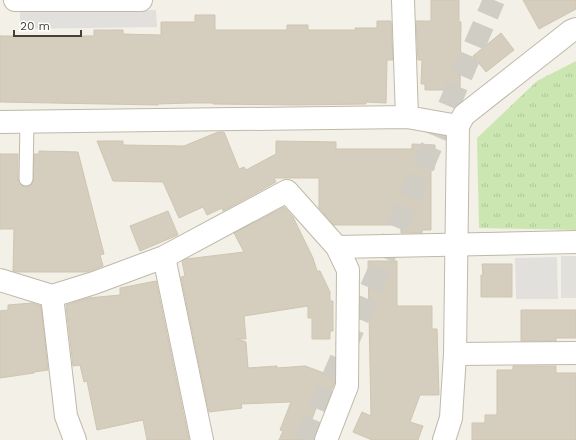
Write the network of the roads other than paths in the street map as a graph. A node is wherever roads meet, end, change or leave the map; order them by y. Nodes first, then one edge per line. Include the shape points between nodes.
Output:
1 (15, 0) edge
2 (80, 0) edge
3 (141, 0) edge
4 (403, 0) edge
5 (576, 29) edge
6 (406, 117) junction
7 (27, 121) junction
8 (0, 122) edge
9 (458, 126) junction
10 (26, 179) dead end
11 (576, 242) edge
12 (456, 245) junction
13 (337, 247) junction
14 (164, 257) junction
15 (0, 280) edge
16 (52, 296) junction
17 (576, 353) edge
18 (455, 354) junction
19 (75, 440) edge
20 (202, 440) edge
21 (326, 440) edge
22 (444, 440) edge

1 - 2 street
2 - 3 street
4 - 6 street
5 - 9 street via 464,115
6 - 7 street
6 - 9 street
7 - 8 street
7 - 10 lane
9 - 12 street
11 - 12 street
12 - 13 street
12 - 18 street
13 - 14 street via 287,190
13 - 21 street via 348,270 347,386
14 - 16 street
14 - 20 street
15 - 16 street
16 - 19 street via 66,416
17 - 18 street
18 - 22 street via 451,418

